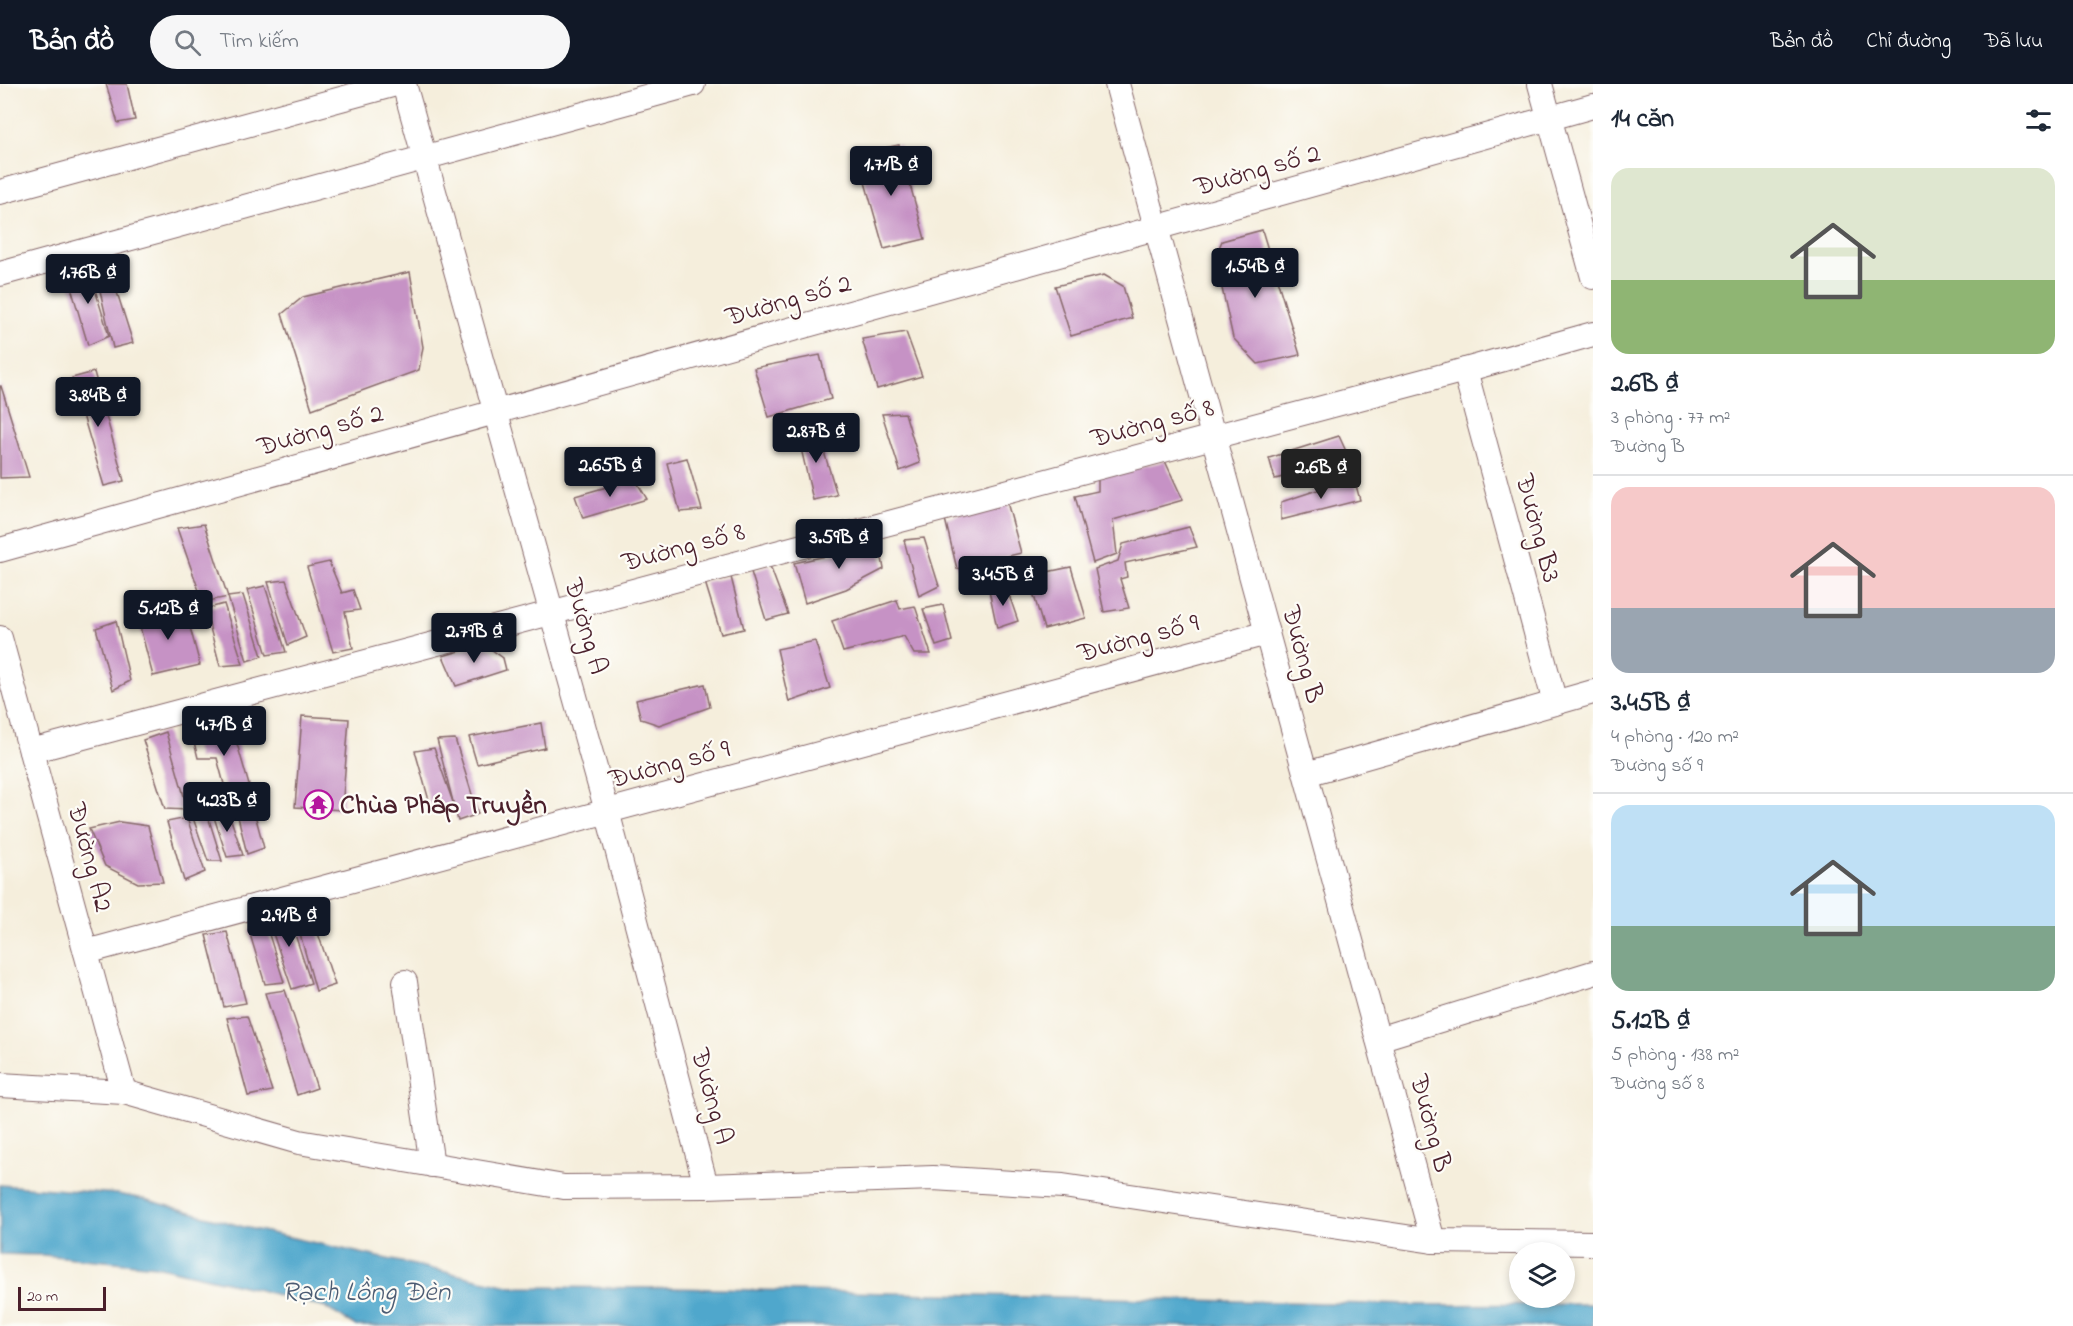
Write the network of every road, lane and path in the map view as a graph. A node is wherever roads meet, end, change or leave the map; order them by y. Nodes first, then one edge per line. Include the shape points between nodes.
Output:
1 (396, 84) edge
2 (404, 84) edge
3 (693, 84) edge
4 (1118, 84) edge
5 (1540, 84) edge
6 (1593, 106) edge
7 (1549, 118) junction
8 (425, 157) junction
9 (0, 192) edge
10 (1157, 228) junction
11 (0, 274) edge
12 (1593, 277) edge
13 (1593, 334) edge
14 (1465, 370) junction
15 (496, 412) junction
16 (1214, 436) junction
17 (0, 550) edge
18 (552, 612) junction
19 (1267, 633) junction
20 (0, 638) edge
21 (1593, 692) edge
22 (1555, 703) junction
23 (31, 751) junction
24 (1306, 774) junction
25 (607, 811) junction
26 (86, 952) junction
27 (1593, 973) edge
28 (405, 982) dead end
29 (1378, 1039) junction
30 (0, 1085) edge
31 (124, 1092) junction
32 (432, 1165) junction
33 (706, 1186) junction
34 (1433, 1240) junction
35 (1593, 1243) edge

1 - 9 street
2 - 8 street, Đường A
3 - 8 street
4 - 10 street, Đường B
5 - 7 street
6 - 7 street, Đường số 2
7 - 10 street, Đường số 2
7 - 12 street
8 - 11 street
8 - 15 street, Đường A
10 - 15 street, Đường số 2
10 - 16 street, Đường B
13 - 14 street, Đường số 8
14 - 16 street, Đường số 8
14 - 22 street, Đường B3
15 - 17 street, Đường số 2
15 - 18 street, Đường A
16 - 18 street, Đường số 8
16 - 19 street, Đường B
18 - 23 street, Đường số 8
18 - 25 street, Đường A
19 - 24 street, Đường B
19 - 25 street, Đường số 9
20 - 23 street, Đường A2
21 - 22 street
22 - 24 street
23 - 26 street, Đường A2
24 - 29 street, Đường B
25 - 26 street, Đường số 9
25 - 33 street, Đường A
26 - 31 street, Đường A2
27 - 29 street
28 - 32 street
29 - 34 street, Đường B
30 - 31 street
31 - 32 street via 299,1142
32 - 33 street via 564,1187
33 - 34 street via 933,1178 1063,1186
34 - 35 street

